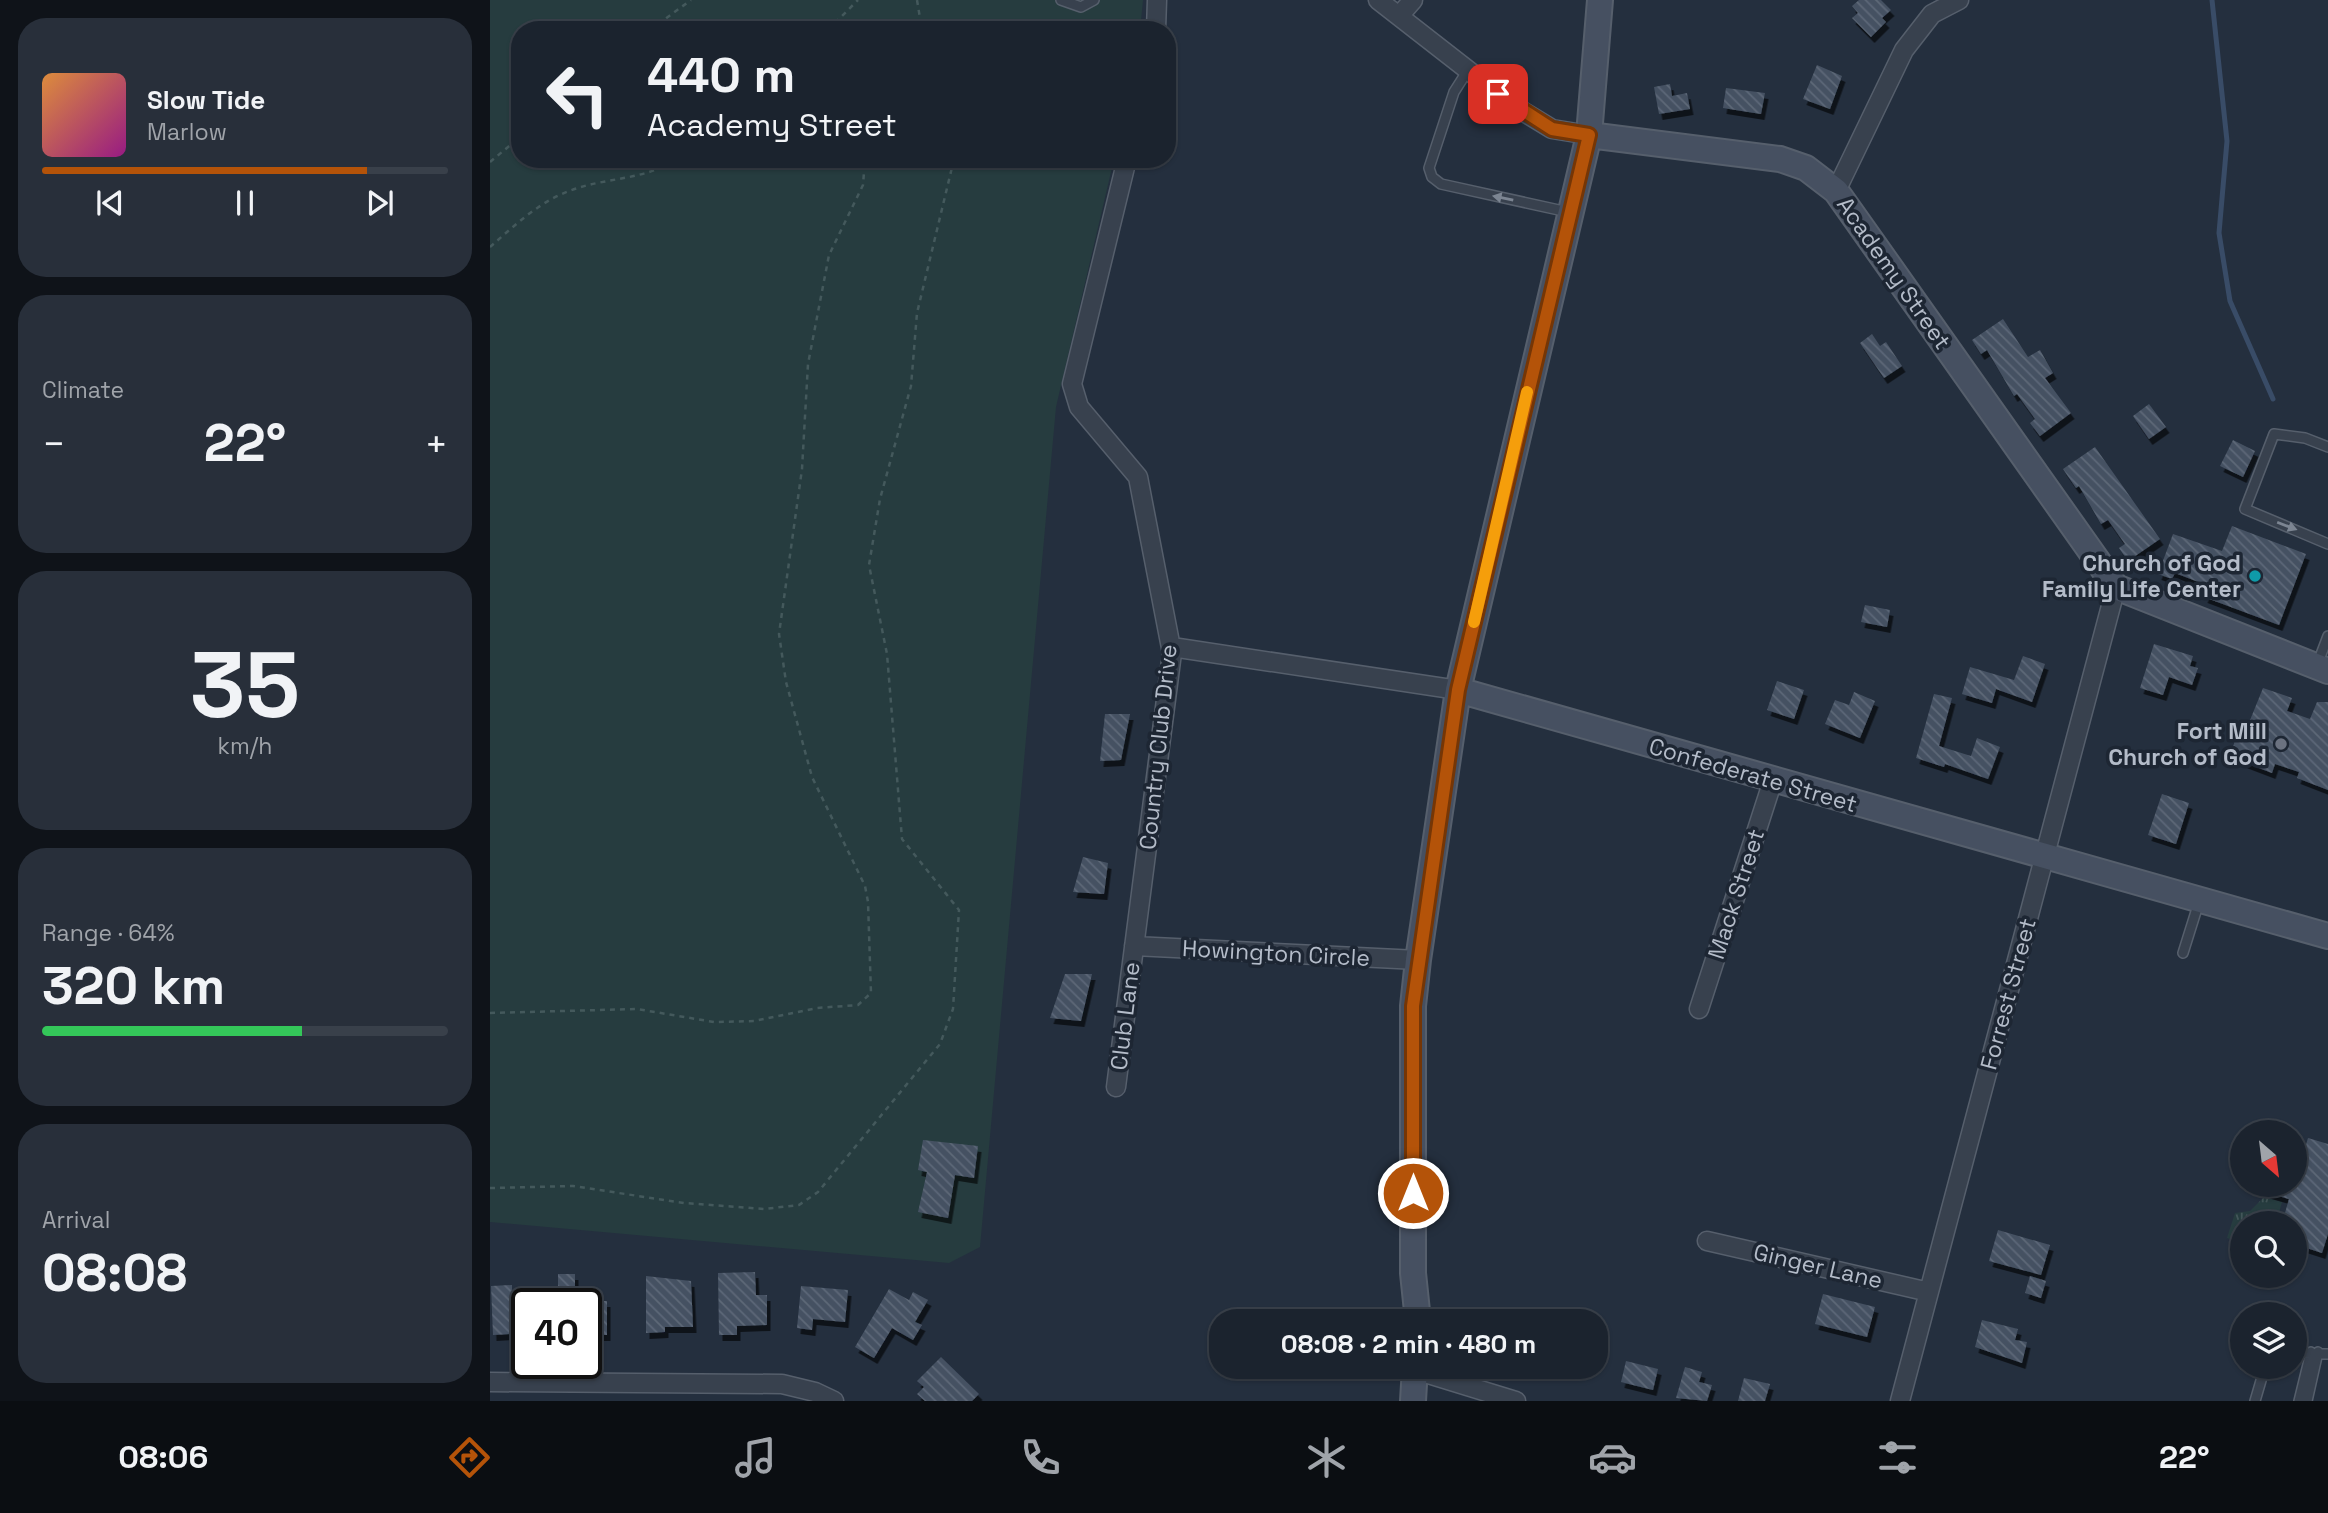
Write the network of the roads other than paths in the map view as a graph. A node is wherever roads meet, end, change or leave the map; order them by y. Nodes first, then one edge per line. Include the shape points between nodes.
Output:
1 (1061, 0) edge
2 (1094, 0) edge
3 (1157, 0) edge
4 (1378, 0) edge
5 (1413, 0) edge
6 (1600, 0) edge
7 (1959, 0) edge
8 (1399, 16) junction
9 (1156, 21) edge
10 (1468, 70) junction
11 (1589, 135) junction
12 (1125, 168) edge
13 (1836, 191) junction
14 (1570, 213) junction
15 (2328, 447) edge
16 (2328, 544) edge
17 (2116, 587) junction
18 (2328, 636) edge
19 (1172, 647) junction
20 (2322, 669) edge
21 (1458, 690) junction
22 (1773, 780) junction
23 (2044, 857) junction
24 (2200, 900) junction
25 (2328, 936) edge
26 (1135, 946) junction
27 (2183, 953) dead end
28 (1418, 960) junction
29 (1699, 1009) dead end
30 (1116, 1087) dead end
31 (1707, 1241) dead end
32 (1929, 1292) junction
33 (1417, 1309) edge
34 (2319, 1353) edge
35 (1414, 1379) edge
36 (1449, 1379) edge
37 (2261, 1379) edge
38 (490, 1382) edge
39 (834, 1401) edge
40 (1413, 1401) edge
41 (1516, 1401) edge
42 (1900, 1401) edge
43 (2255, 1401) edge
44 (2300, 1401) edge
45 (2307, 1401) edge

1 - 2 lane via 1081,7
3 - 9 street
4 - 8 street, Academy Street
5 - 8 street
6 - 11 street
7 - 13 street via 1932,14 1904,50
8 - 10 street, Academy Street
10 - 11 street, Academy Street via 1552,129
14 -> 10 lane via 1441,184 1432,177 1429,168 1454,92
11 - 13 street, Academy Street via 1780,159 1806,168
11 - 14 street
12 - 19 street, Country Club Drive via 1072,384 1079,407 1138,477
13 - 17 street, Academy Street
14 - 21 street
15 -> 16 lane via 2274,434 2245,509
17 - 20 street
17 - 23 street, Forrest Street
18 - 20 lane
19 - 21 street, Confederate Street
19 - 26 street, Country Club Drive
21 - 22 street, Confederate Street
21 - 28 street
22 - 23 street, Confederate Street
22 - 29 street, Mack Street
23 - 24 street, Confederate Street
23 - 32 street, Forrest Street
24 - 25 street, Confederate Street
24 - 27 lane
26 - 28 street, Howington Circle
26 - 30 street, Club Lane
28 - 33 street via 1413,1006
31 - 32 street, Ginger Lane
32 - 42 street, Forrest Street
34 - 44 lane
34 - 45 lane
35 - 40 street
36 - 41 street
37 - 43 lane
38 - 39 street via 782,1384

